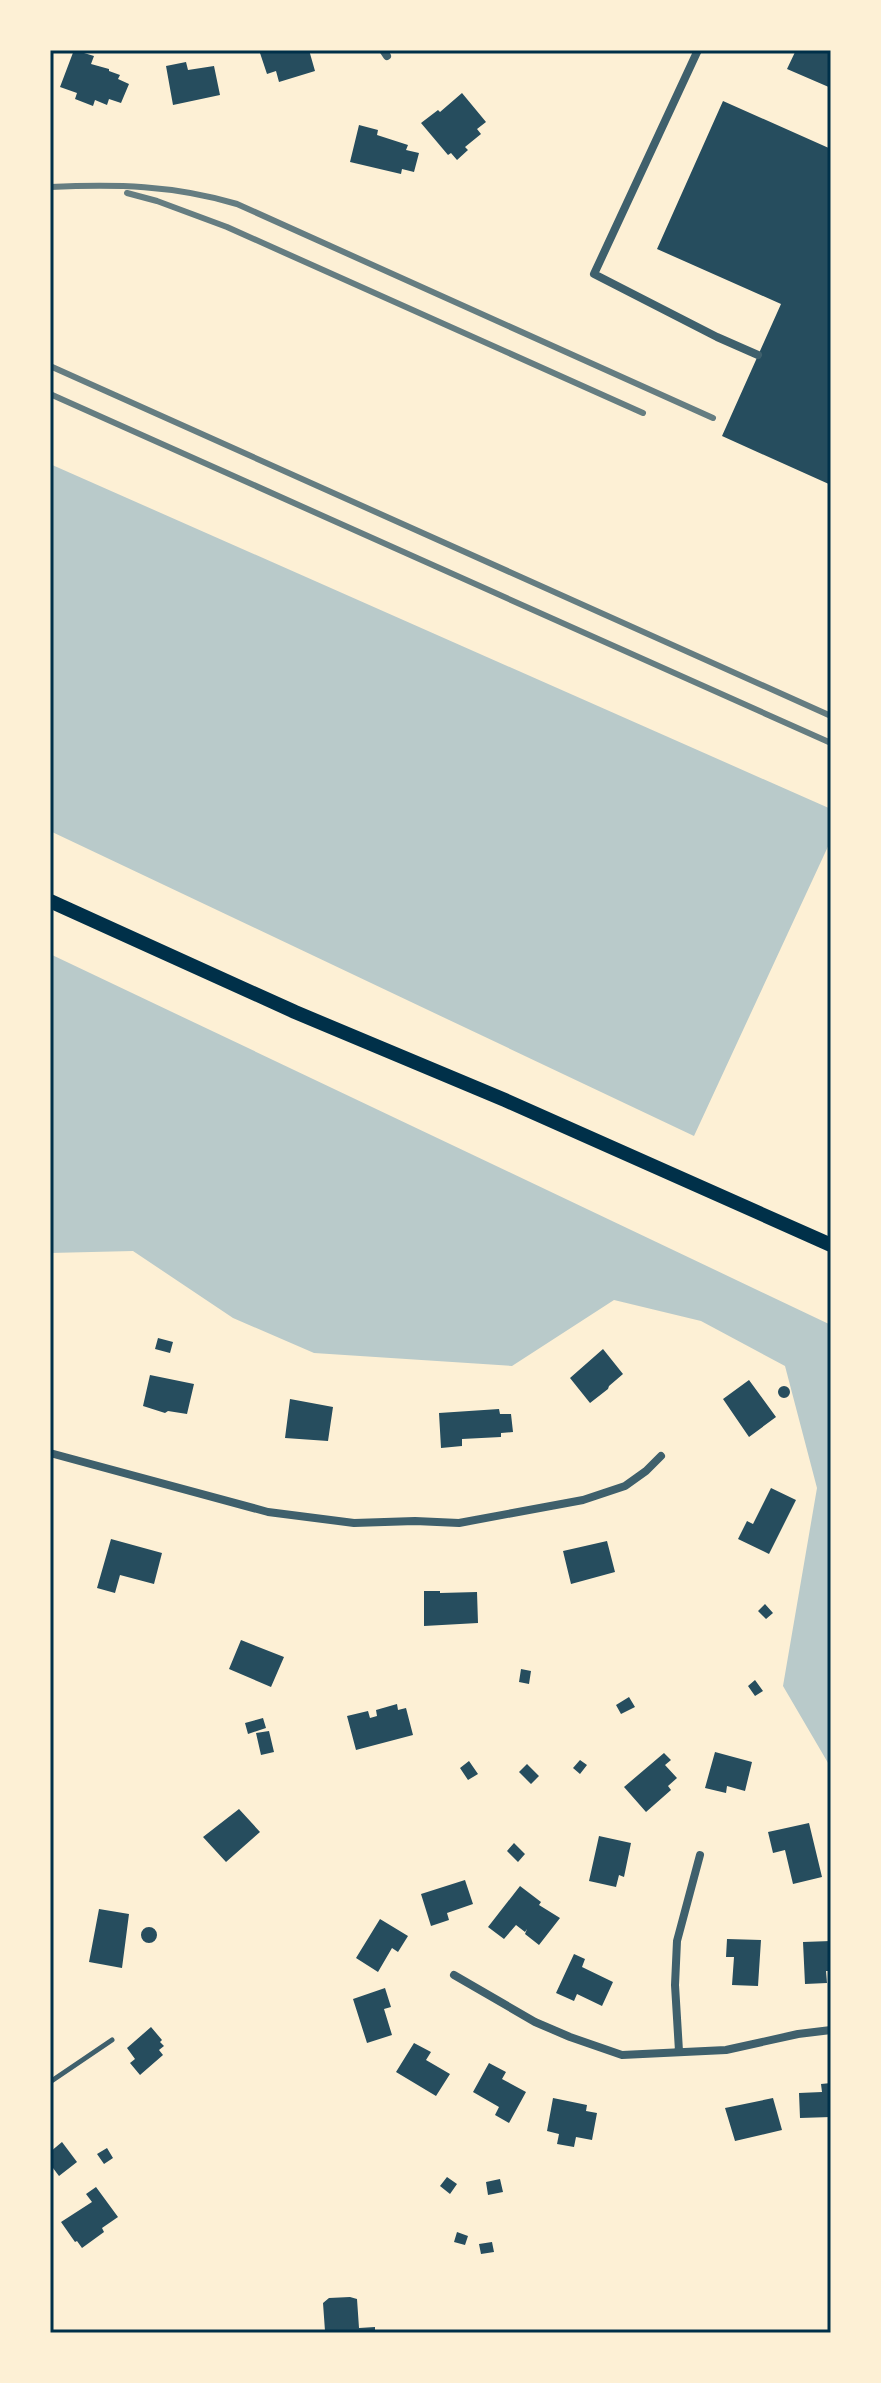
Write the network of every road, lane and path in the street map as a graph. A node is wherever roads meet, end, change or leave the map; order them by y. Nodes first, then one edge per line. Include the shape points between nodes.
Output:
1 (698, 50) edge
2 (758, 355) dead end
3 (50, 901) edge
4 (831, 1245) edge
5 (50, 1453) edge
6 (661, 1456) dead end
7 (700, 1855) dead end
8 (454, 1975) dead end
9 (831, 2030) edge
10 (112, 2040) dead end
11 (679, 2051) junction
12 (50, 2082) edge

1 - 2 street via 594,274
3 - 4 main road
5 - 6 street via 268,1512 354,1523 459,1523 583,1500 625,1486
7 - 11 street via 677,1941
8 - 11 street via 535,2022 609,2051
9 - 11 street via 726,2050
10 - 12 lane

